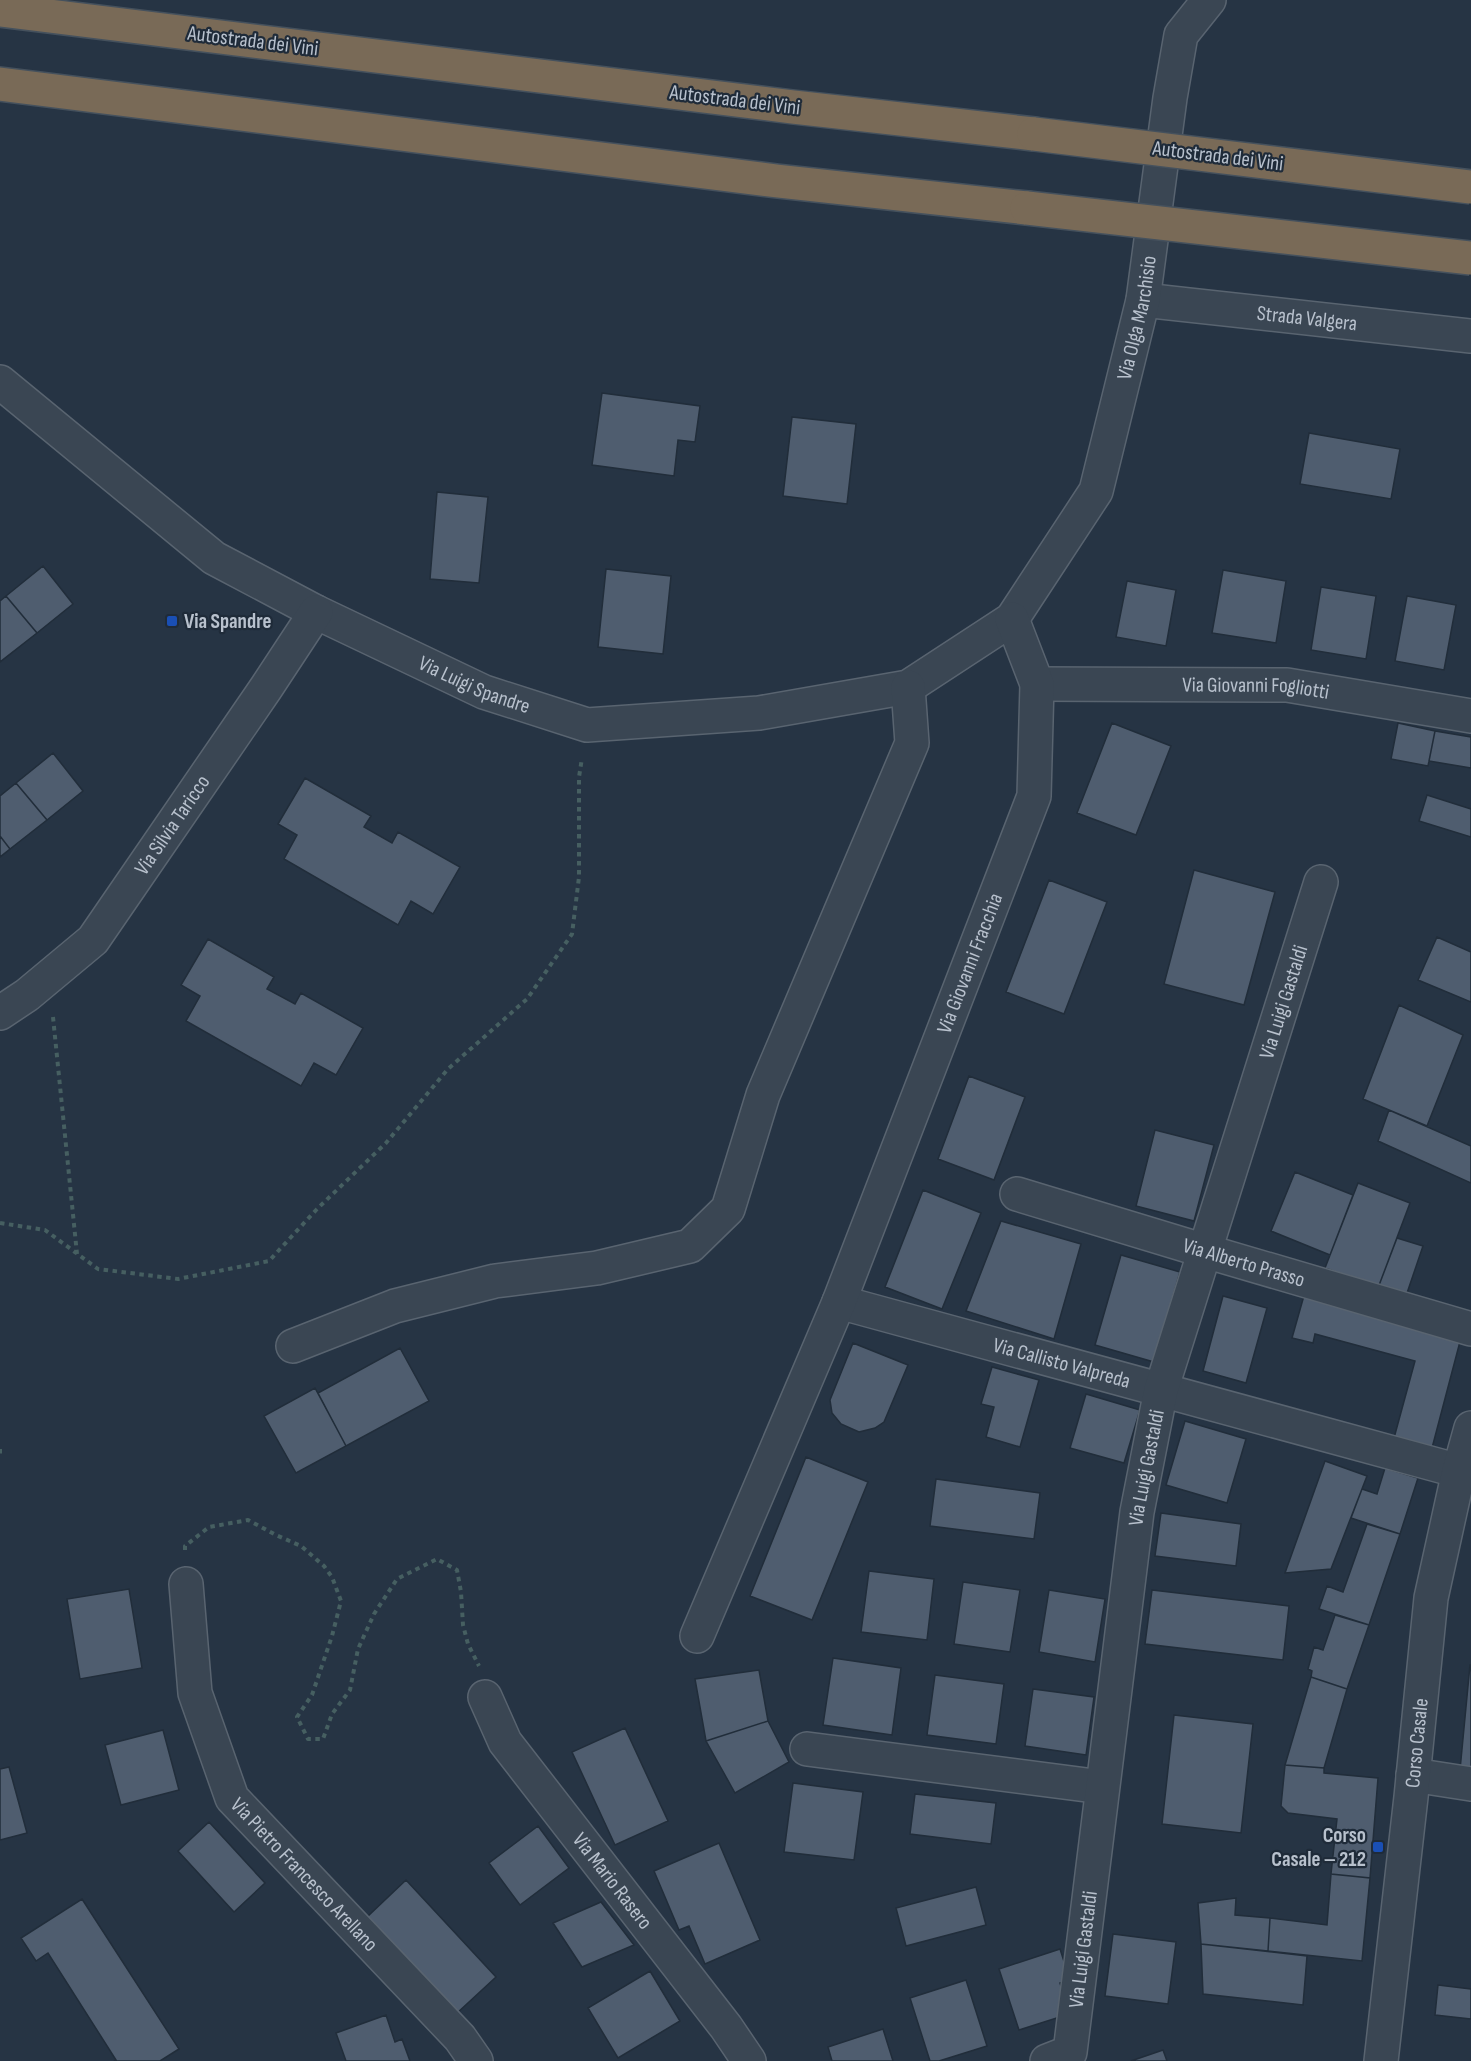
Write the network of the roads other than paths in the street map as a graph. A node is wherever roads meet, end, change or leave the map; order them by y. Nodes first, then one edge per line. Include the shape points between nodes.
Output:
1 (1209, 0) edge
2 (0, 10) edge
3 (0, 84) edge
4 (1471, 187) edge
5 (1471, 258) edge
6 (1143, 300) junction
7 (1471, 336) edge
8 (0, 382) edge
9 (316, 612) junction
10 (1012, 619) junction
11 (1037, 684) junction
12 (908, 687) junction
13 (1471, 716) edge
14 (1321, 882) dead end
15 (0, 1013) edge
16 (1017, 1194) dead end
17 (1205, 1251) junction
18 (838, 1302) junction
19 (1471, 1329) edge
20 (292, 1346) dead end
21 (1161, 1390) junction
22 (1471, 1428) edge
23 (1459, 1471) junction
24 (186, 1584) road end
25 (697, 1636) dead end
26 (485, 1697) road end
27 (807, 1749) dead end
28 (1413, 1775) junction
29 (1471, 1784) edge
30 (1102, 1787) junction
31 (476, 2061) edge
32 (749, 2061) edge
33 (1047, 2061) edge
34 (1381, 2061) edge

1 - 6 street, Via Olga Marchisio via 1181,35
2 - 4 highway, Autostrada dei Vini, bridge
3 - 5 highway, bridge via 777,181
6 - 7 street, Strada Valgera
6 - 10 street, Via Olga Marchisio via 1096,491
8 - 9 street, Via Luigi Spandre via 214,558
9 - 12 street, Via Luigi Spandre via 484,692 587,725 759,713
9 - 15 street, Via Silvia Taricco via 93,940
10 - 11 street, Via Giovanni Fracchia
10 - 12 street, Via Luigi Spandre
11 - 13 street, Via Giovanni Fogliotti via 1287,685
11 - 18 street, Via Giovanni Fracchia via 1034,796
12 - 20 street via 912,743 763,1095 728,1209 690,1246 597,1268 495,1281 395,1306
14 - 17 street, Via Luigi Gastaldi
16 - 17 street, Via Alberto Prasso
17 - 19 street, Via Alberto Prasso
17 - 21 street, Via Luigi Gastaldi
18 - 21 street, Via Callisto Valpreda
18 - 25 street, Via Giovanni Fracchia
21 - 23 street, Via Callisto Valpreda
21 - 30 street, Via Luigi Gastaldi via 1137,1512
22 - 23 street, Corso Casale
23 - 28 street, Corso Casale via 1431,1598
24 - 31 street, Via Pietro Francesco Arellano via 195,1693 232,1798 460,2038
26 - 32 street, Via Mario Rasero via 505,1742
27 - 30 street
28 - 29 street
28 - 34 street, Corso Casale
30 - 33 street, Via Luigi Gastaldi via 1070,2052

